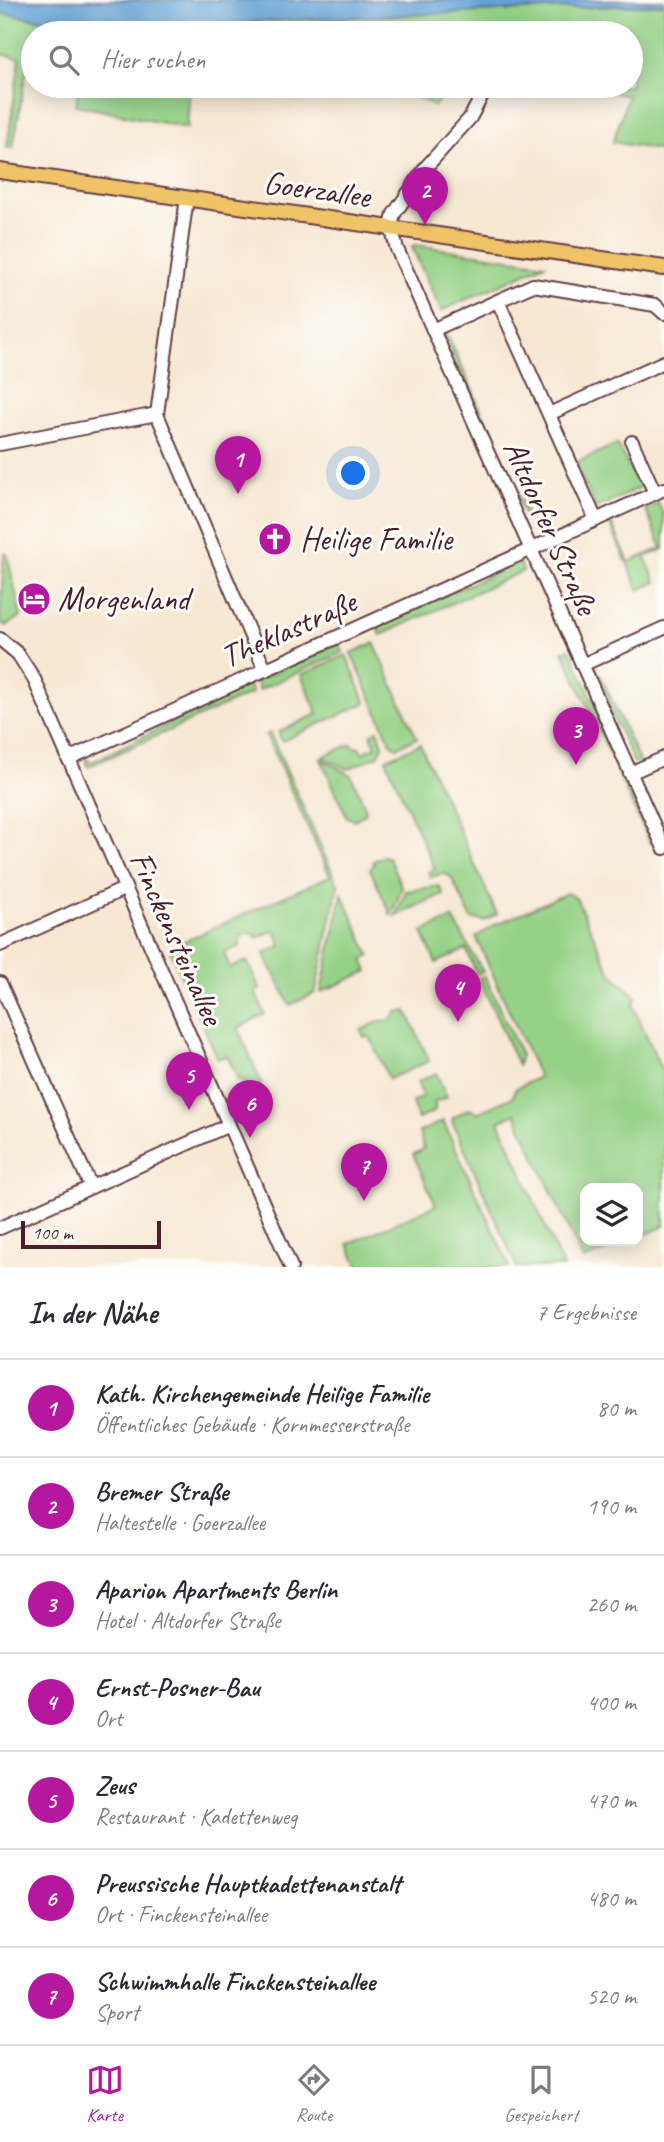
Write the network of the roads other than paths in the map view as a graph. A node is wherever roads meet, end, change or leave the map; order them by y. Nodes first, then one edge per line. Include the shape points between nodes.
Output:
1 (481, 98) edge
2 (1, 170) edge
3 (187, 198) junction
4 (391, 228) junction
5 (664, 268) edge
6 (498, 300) junction
7 (664, 313) edge
8 (433, 330) junction
9 (664, 362) edge
10 (157, 414) junction
11 (549, 414) junction
12 (632, 442) dead end
13 (0, 444) edge
14 (660, 491) edge
15 (597, 520) junction
16 (530, 550) junction
17 (664, 628) edge
18 (0, 639) edge
19 (582, 665) junction
20 (265, 670) junction
21 (664, 758) edge
22 (68, 759) junction
23 (630, 773) junction
24 (664, 848) edge
25 (124, 889) junction
26 (0, 945) edge
27 (0, 984) edge
28 (229, 1125) junction
29 (91, 1187) junction
30 (0, 1228) edge
31 (291, 1267) edge

1 - 4 street via 470,118 427,166 397,209
2 - 3 main road, Goerzallee
3 - 4 main road, Goerzallee
3 - 10 street
4 - 5 main road, Goerzallee
4 - 8 street, Altdorfer Straße
6 - 7 street via 533,285 655,305
6 - 8 street
6 - 11 street
8 - 16 street, Altdorfer Straße
9 - 11 street
10 - 13 street
10 - 20 street
11 - 15 street
12 - 14 street
14 - 15 street, Theklastraße
15 - 16 street, Theklastraße
16 - 19 street, Altdorfer Straße
16 - 20 street, Theklastraße
17 - 19 street
18 - 22 street, Finckensteinallee via 18,654 34,680
19 - 23 street, Altdorfer Straße
20 - 22 street, Theklastraße
21 - 23 street
22 - 25 street, Finckensteinallee
23 - 24 street, Altdorfer Straße
25 - 26 street
25 - 28 street, Finckensteinallee
27 - 29 street
28 - 29 street
28 - 31 street, Finckensteinallee
29 - 30 street

